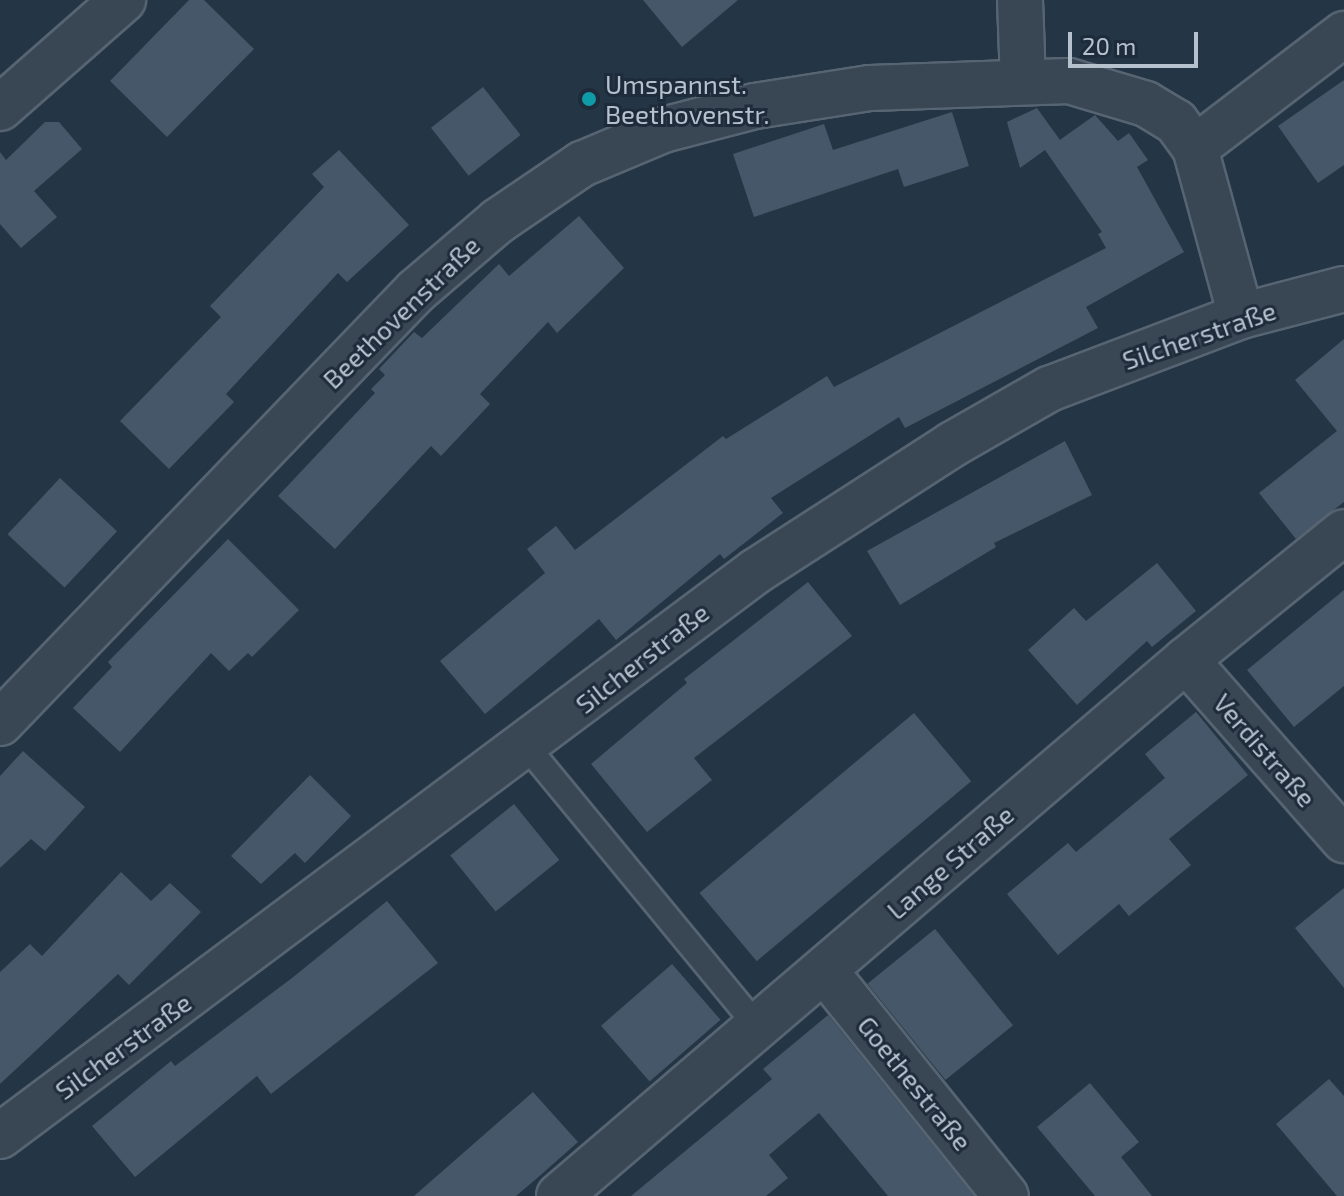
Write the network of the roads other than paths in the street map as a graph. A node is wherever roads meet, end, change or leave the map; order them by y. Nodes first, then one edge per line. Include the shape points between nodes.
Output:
1 (123, 0) edge
2 (1020, 0) edge
3 (1344, 34) edge
4 (1023, 80) junction
5 (0, 108) edge
6 (1195, 148) junction
7 (1344, 289) edge
8 (1241, 316) junction
9 (1344, 532) edge
10 (1186, 660) junction
11 (0, 723) edge
12 (527, 747) junction
13 (1344, 840) edge
14 (824, 970) junction
15 (758, 1027) junction
16 (0, 1136) edge
17 (559, 1196) edge
18 (1006, 1196) edge

1 - 5 street
2 - 4 street
3 - 6 street
4 - 6 street, Beethovenstraße via 1069,81 1146,104 1176,122
4 - 11 street, Beethovenstraße via 870,88 755,106 663,130 582,164 498,221 416,291
6 - 8 street, Beethovenstraße
7 - 8 street, Silcherstraße
8 - 12 street, Silcherstraße via 1049,389 953,444 756,571
9 - 10 street, Lange Straße
10 - 13 street, Verdistraße
10 - 14 street, Lange Straße
12 - 15 lane
12 - 16 street, Silcherstraße
14 - 15 street, Lange Straße
14 - 18 street, Goethestraße
15 - 17 street, Lange Straße

